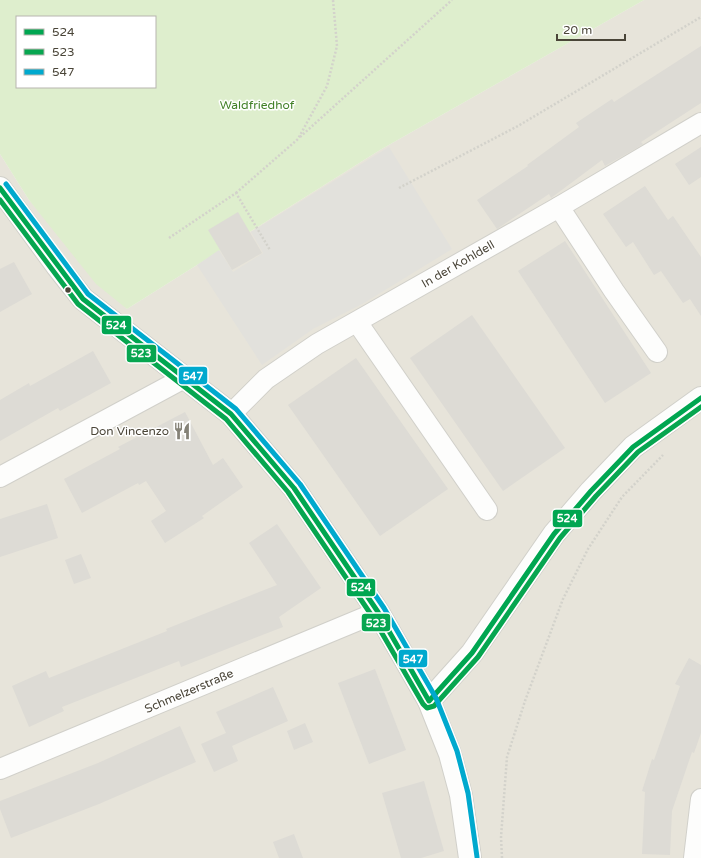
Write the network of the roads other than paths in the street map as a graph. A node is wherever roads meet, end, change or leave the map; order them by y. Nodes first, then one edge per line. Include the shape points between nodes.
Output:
1 (701, 123) edge
2 (2, 195) edge
3 (559, 207) junction
4 (357, 322) junction
5 (657, 352) dead end
6 (186, 377) junction
7 (701, 398) edge
8 (231, 414) junction
9 (0, 477) edge
10 (487, 510) dead end
11 (378, 612) junction
12 (429, 701) junction
13 (0, 769) edge
14 (701, 799) edge
15 (470, 858) edge
16 (694, 858) edge

1 - 3 street, In der Kohldell
2 - 6 street via 83,299
3 - 4 street, In der Kohldell
3 - 5 street
4 - 8 street, In der Kohldell via 317,344 266,379
4 - 10 street
6 - 8 street
6 - 9 street
7 - 12 street via 633,448 591,491 554,534 472,653
8 - 11 street via 294,488
11 - 12 street
11 - 13 street, Schmelzerstraße
12 - 15 street via 450,754 461,795
14 - 16 street

